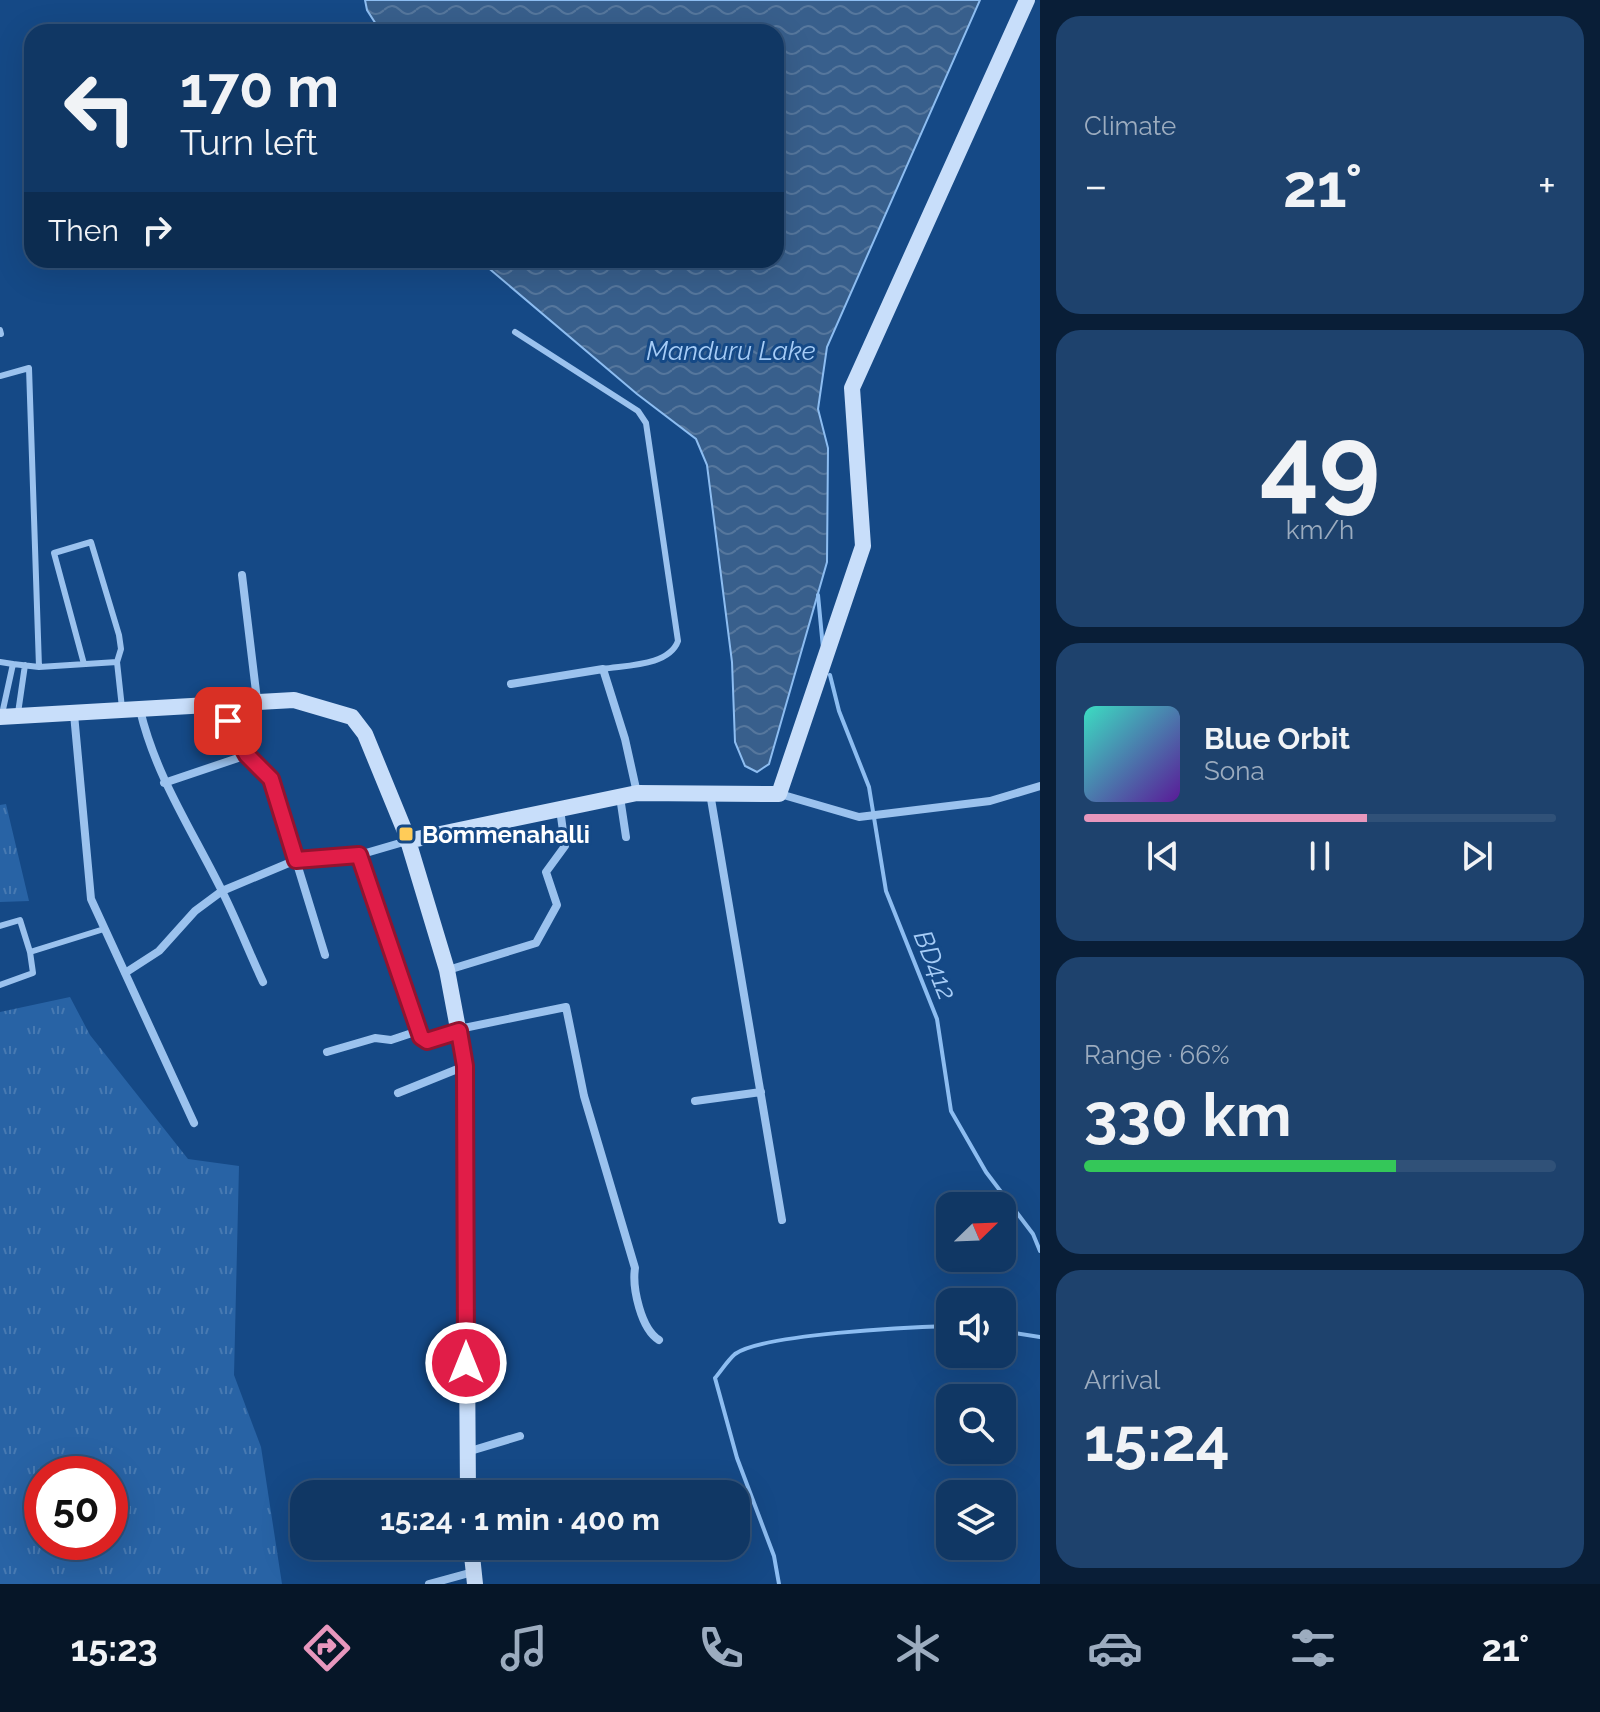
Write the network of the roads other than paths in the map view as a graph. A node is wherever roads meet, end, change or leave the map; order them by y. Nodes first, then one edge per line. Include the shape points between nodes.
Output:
1 (1027, 0) edge
2 (515, 332) dead end
3 (0, 376) edge
4 (242, 575) dead end
5 (0, 662) edge
6 (117, 662) junction
7 (13, 664) junction
8 (84, 664) junction
9 (25, 665) junction
10 (39, 667) junction
11 (603, 669) junction
12 (511, 684) dead end
13 (257, 700) junction
14 (223, 702) junction
15 (140, 710) junction
16 (122, 712) junction
17 (74, 714) junction
18 (6, 716) edge
19 (247, 755) junction
20 (164, 783) junction
21 (1040, 786) edge
22 (710, 793) junction
23 (629, 794) junction
24 (779, 794) junction
25 (560, 811) junction
26 (626, 837) dead end
27 (407, 841) junction
28 (359, 855) junction
29 (296, 860) junction
30 (222, 891) junction
31 (0, 926) edge
32 (104, 929) junction
33 (30, 952) junction
34 (325, 955) dead end
35 (447, 970) junction
36 (125, 973) junction
37 (263, 982) dead end
38 (0, 985) edge
39 (459, 1030) junction
40 (418, 1031) junction
41 (327, 1052) dead end
42 (465, 1066) junction
43 (761, 1092) junction
44 (398, 1093) dead end
45 (695, 1101) dead end
46 (194, 1123) dead end
47 (782, 1220) dead end
48 (659, 1340) dead end
49 (520, 1436) dead end
50 (466, 1452) junction
51 (467, 1480) edge
52 (474, 1578) edge
53 (429, 1584) edge

1 - 24 main road via 852,388 863,546
2 - 11 lane via 638,411 646,423 678,641 675,651 663,658
3 - 10 lane via 29,368
4 - 13 street
5 - 7 lane
6 - 8 lane
6 - 8 lane via 119,635 91,542 54,553
6 - 16 lane
7 - 9 lane
7 - 18 lane
8 - 10 lane
9 - 10 lane
9 - 18 lane
11 - 12 street
11 - 23 street
13 - 14 main road
13 - 27 main road via 294,700 352,717 365,734
14 - 15 main road
14 - 19 street
15 - 16 main road
15 - 20 street
16 - 17 main road
17 - 18 main road
17 - 32 street via 91,899
19 - 20 street
19 - 29 street via 271,779
20 - 30 street
21 - 24 street via 990,801 859,817
22 - 23 main road
22 - 24 main road
22 - 43 street
23 - 25 main road
23 - 26 street
25 - 27 main road
25 - 35 street via 565,846 546,872 557,905 536,943
27 - 28 street
27 - 35 main road
28 - 29 street
28 - 40 street
29 - 30 street
29 - 34 street
30 - 36 street via 195,911 159,951
30 - 37 street
31 - 33 lane via 20,920
32 - 33 lane
32 - 36 street
33 - 38 lane via 33,973
35 - 39 main road
36 - 46 street
39 - 40 street via 427,1041
39 - 42 main road
39 - 48 street via 566,1007 584,1096 635,1268 636,1293 651,1335
40 - 41 street
42 - 44 street
42 - 50 main road
43 - 45 street
43 - 47 street
49 - 50 street
50 - 51 main road
52 - 53 street

